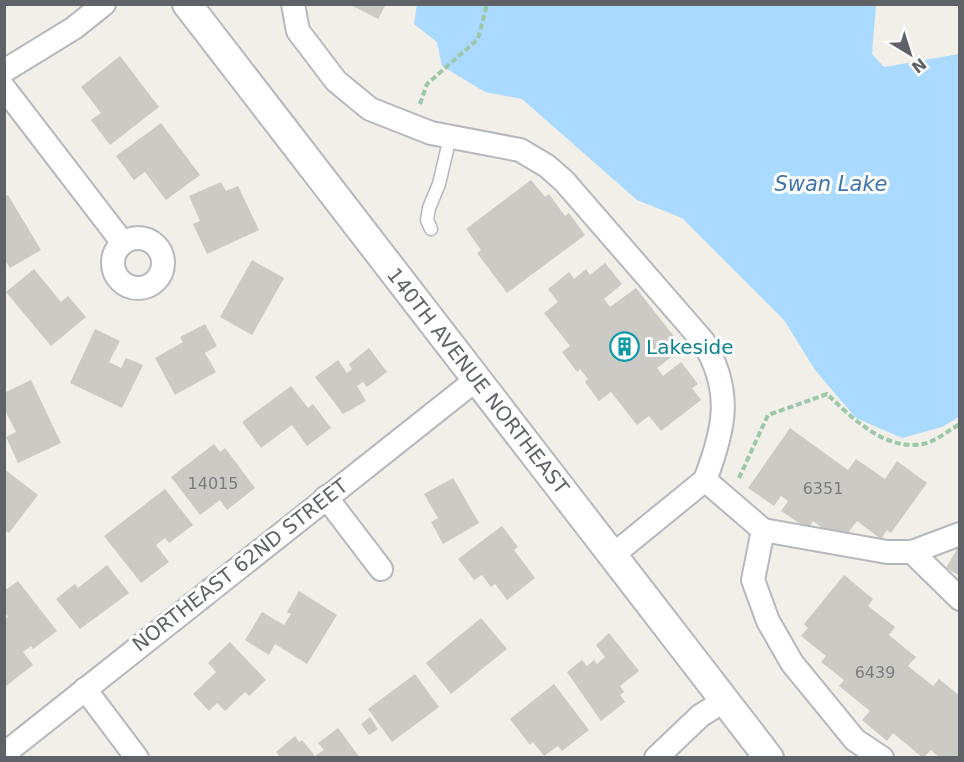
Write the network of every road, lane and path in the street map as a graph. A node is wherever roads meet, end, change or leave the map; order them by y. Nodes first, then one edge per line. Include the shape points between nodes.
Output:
1 (104, 4) edge
2 (187, 4) edge
3 (293, 4) edge
4 (487, 4) edge
5 (4, 71) edge
6 (427, 84) dead end
7 (4, 88) edge
8 (450, 137) junction
9 (431, 229) dead end
10 (123, 243) dead end
11 (477, 379) junction
12 (960, 424) edge
13 (705, 480) junction
14 (326, 497) junction
15 (728, 500) junction
16 (763, 530) junction
17 (960, 534) edge
18 (912, 552) junction
19 (613, 555) junction
20 (381, 569) dead end
21 (960, 599) edge
22 (85, 688) junction
23 (725, 700) junction
24 (4, 754) edge
25 (137, 758) edge
26 (656, 758) edge
27 (769, 758) edge
28 (882, 758) edge

1 - 5 street via 74,28
2 - 11 street, 140TH AVENUE NORTHEAST
3 - 8 street via 298,31 336,81 370,109
4 - 6 path via 478,39
7 - 10 street
8 - 9 lane via 429,207 427,220
8 - 13 street via 520,150 547,166 703,341 722,381 725,406 718,446
11 - 14 street, NORTHEAST 62ND STREET
11 - 19 street, 140TH AVENUE NORTHEAST
12 - 15 path via 925,444 906,446 878,436 828,394 768,415
13 - 15 street
13 - 19 street
14 - 20 street
14 - 22 street, NORTHEAST 62ND STREET
15 - 16 street
16 - 18 street via 887,552
16 - 28 street via 753,580 768,621 792,663 855,740
17 - 18 street
18 - 21 street
19 - 23 street, 140TH AVENUE NORTHEAST
22 - 24 street, NORTHEAST 62ND STREET
22 - 25 street
23 - 26 street via 700,716
23 - 27 street, 140TH AVENUE NORTHEAST

